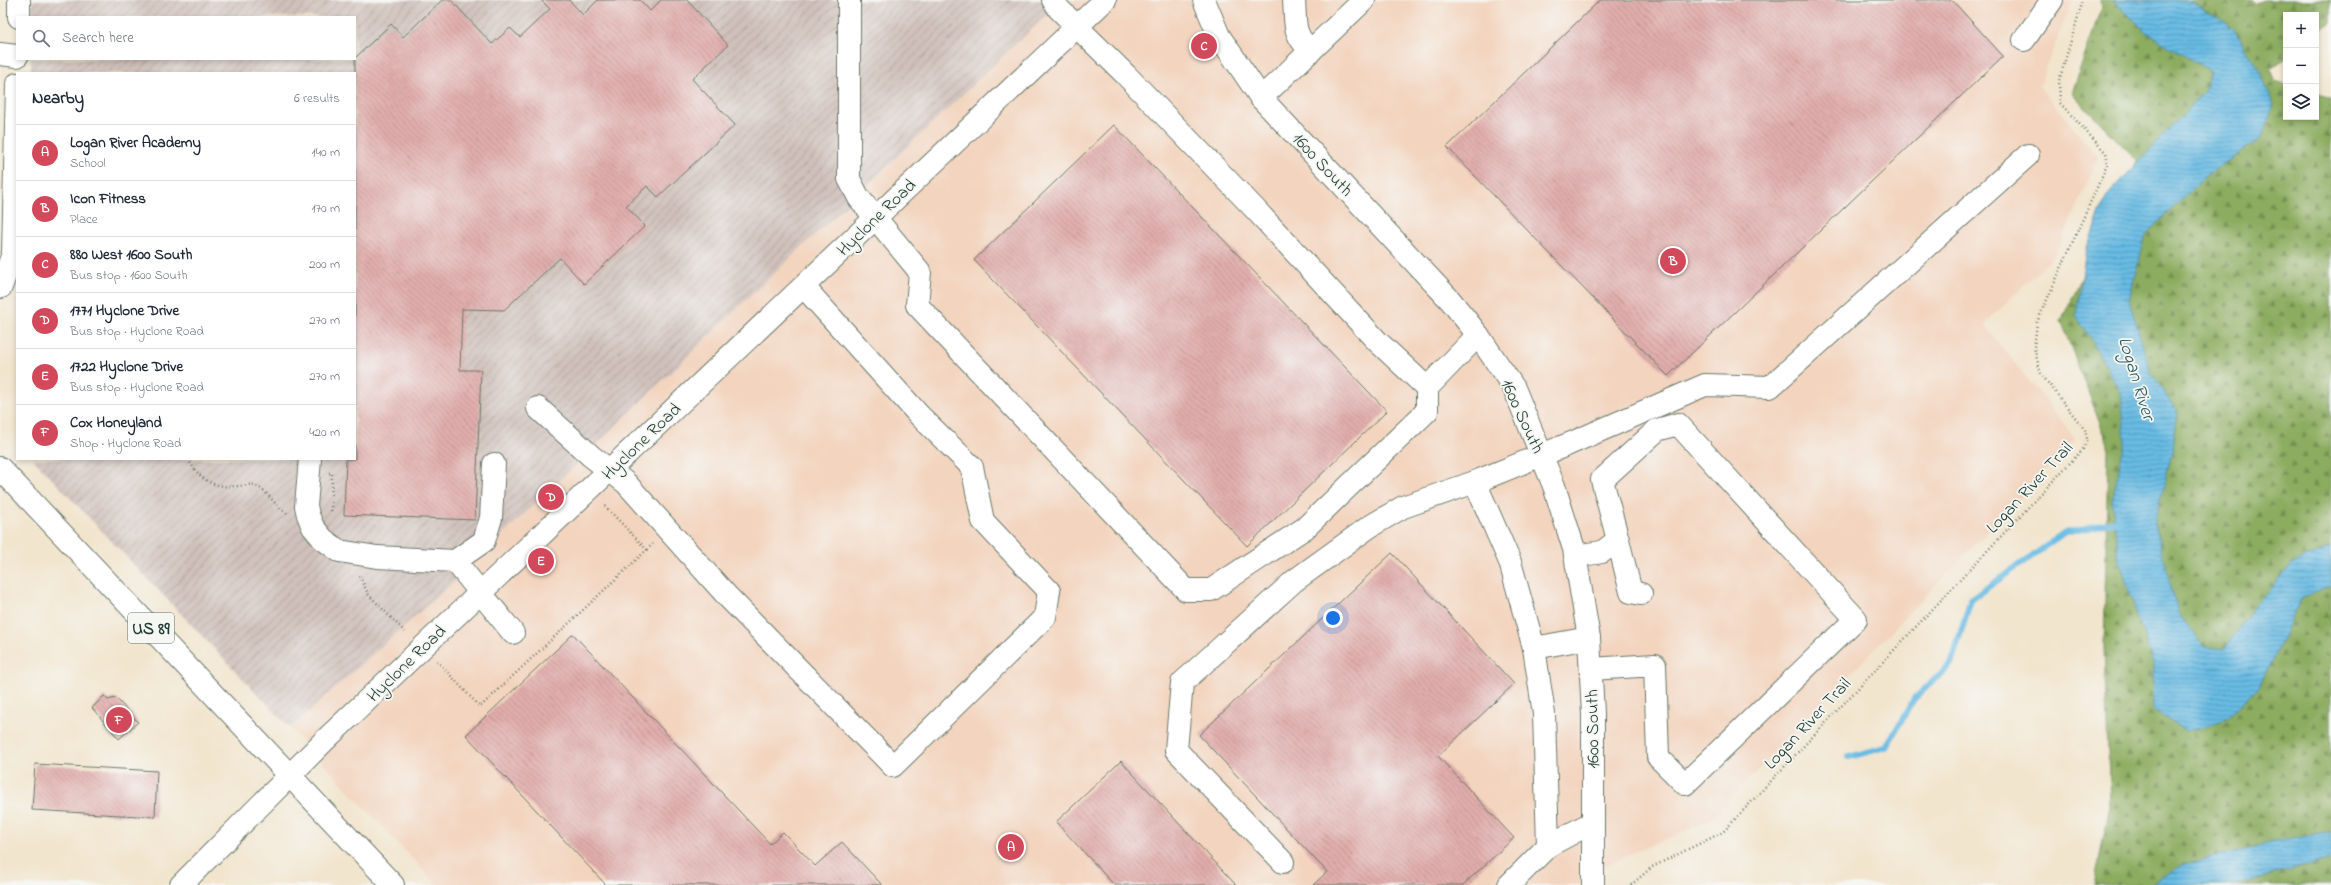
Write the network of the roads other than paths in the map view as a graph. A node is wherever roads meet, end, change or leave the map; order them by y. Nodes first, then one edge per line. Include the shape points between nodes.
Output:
1 (19, 0) edge
2 (849, 0) edge
3 (1053, 0) edge
4 (1105, 0) edge
5 (1204, 0) edge
6 (1294, 0) edge
7 (1364, 0) edge
8 (2052, 0) edge
9 (19, 16) edge
10 (1078, 26) junction
11 (2024, 40) dead end
12 (1311, 52) junction
13 (0, 54) edge
14 (16, 58) edge
15 (17, 60) edge
16 (17, 72) edge
17 (16, 93) edge
18 (1261, 98) junction
19 (2028, 155) dead end
20 (7, 175) edge
21 (876, 217) junction
22 (1, 287) dead end
23 (804, 287) junction
24 (1478, 335) junction
25 (1427, 388) junction
26 (538, 408) dead end
27 (1541, 455) junction
28 (310, 460) edge
29 (494, 464) dead end
30 (0, 468) edge
31 (610, 470) junction
32 (1475, 482) junction
33 (1618, 540) junction
34 (1575, 556) junction
35 (455, 561) junction
36 (480, 593) junction
37 (1641, 594) dead end
38 (513, 633) dead end
39 (1589, 638) junction
40 (1534, 648) junction
41 (1591, 669) junction
42 (290, 774) junction
43 (1592, 822) junction
44 (1548, 846) junction
45 (1282, 862) dead end
46 (181, 885) edge
47 (393, 885) edge
48 (1509, 885) edge
49 (1593, 885) edge

1 - 9 main road
2 - 21 main road via 849,179 859,198
3 - 10 main road
4 - 10 main road, Hyclone Road
5 - 18 main road, 1600 South via 1219,36
6 - 12 main road via 1296,30 1300,40
7 - 12 main road
8 - 11 main road
10 - 21 main road, Hyclone Road
10 - 25 main road via 1254,208 1377,341
12 - 18 main road
13 - 14 main road
15 - 16 main road
17 - 20 main road
18 - 24 main road, 1600 South via 1450,301
19 - 27 main road via 1770,387 1705,385
20 - 22 main road via 14,253
21 - 23 main road, Hyclone Road
21 - 25 main road via 920,272 917,305 1186,590 1211,590 1305,528 1427,411
23 - 31 main road, Hyclone Road
23 - 31 main road via 919,415 972,467 983,521 1049,591 1045,617 893,766 728,597 626,483
24 - 25 main road
24 - 27 main road, 1600 South via 1514,388
26 - 31 main road
27 - 32 main road
27 - 34 main road, 1600 South via 1554,486
28 - 35 main road via 306,506 308,515 313,527 323,539 339,551 377,557
29 - 35 main road via 491,518 484,541
30 - 42 main road, US 89
31 - 36 main road, Hyclone Road
32 - 40 main road via 1510,562
32 - 45 main road via 1403,507 1369,527 1294,581 1182,683 1176,750
33 - 34 main road via 1602,552
33 - 37 main road via 1631,592
33 - 41 main road via 1602,480 1657,430 1678,424 1856,619 1685,784 1658,757 1655,665
34 - 39 main road, 1600 South
35 - 36 main road
36 - 38 main road
36 - 42 main road, Hyclone Road
39 - 40 main road
39 - 41 main road, 1600 South
40 - 44 main road via 1544,714
41 - 43 main road, 1600 South
42 - 46 main road, Hyclone Road
42 - 47 main road, US 89
43 - 44 main road
43 - 49 main road, 1600 South
44 - 48 main road

